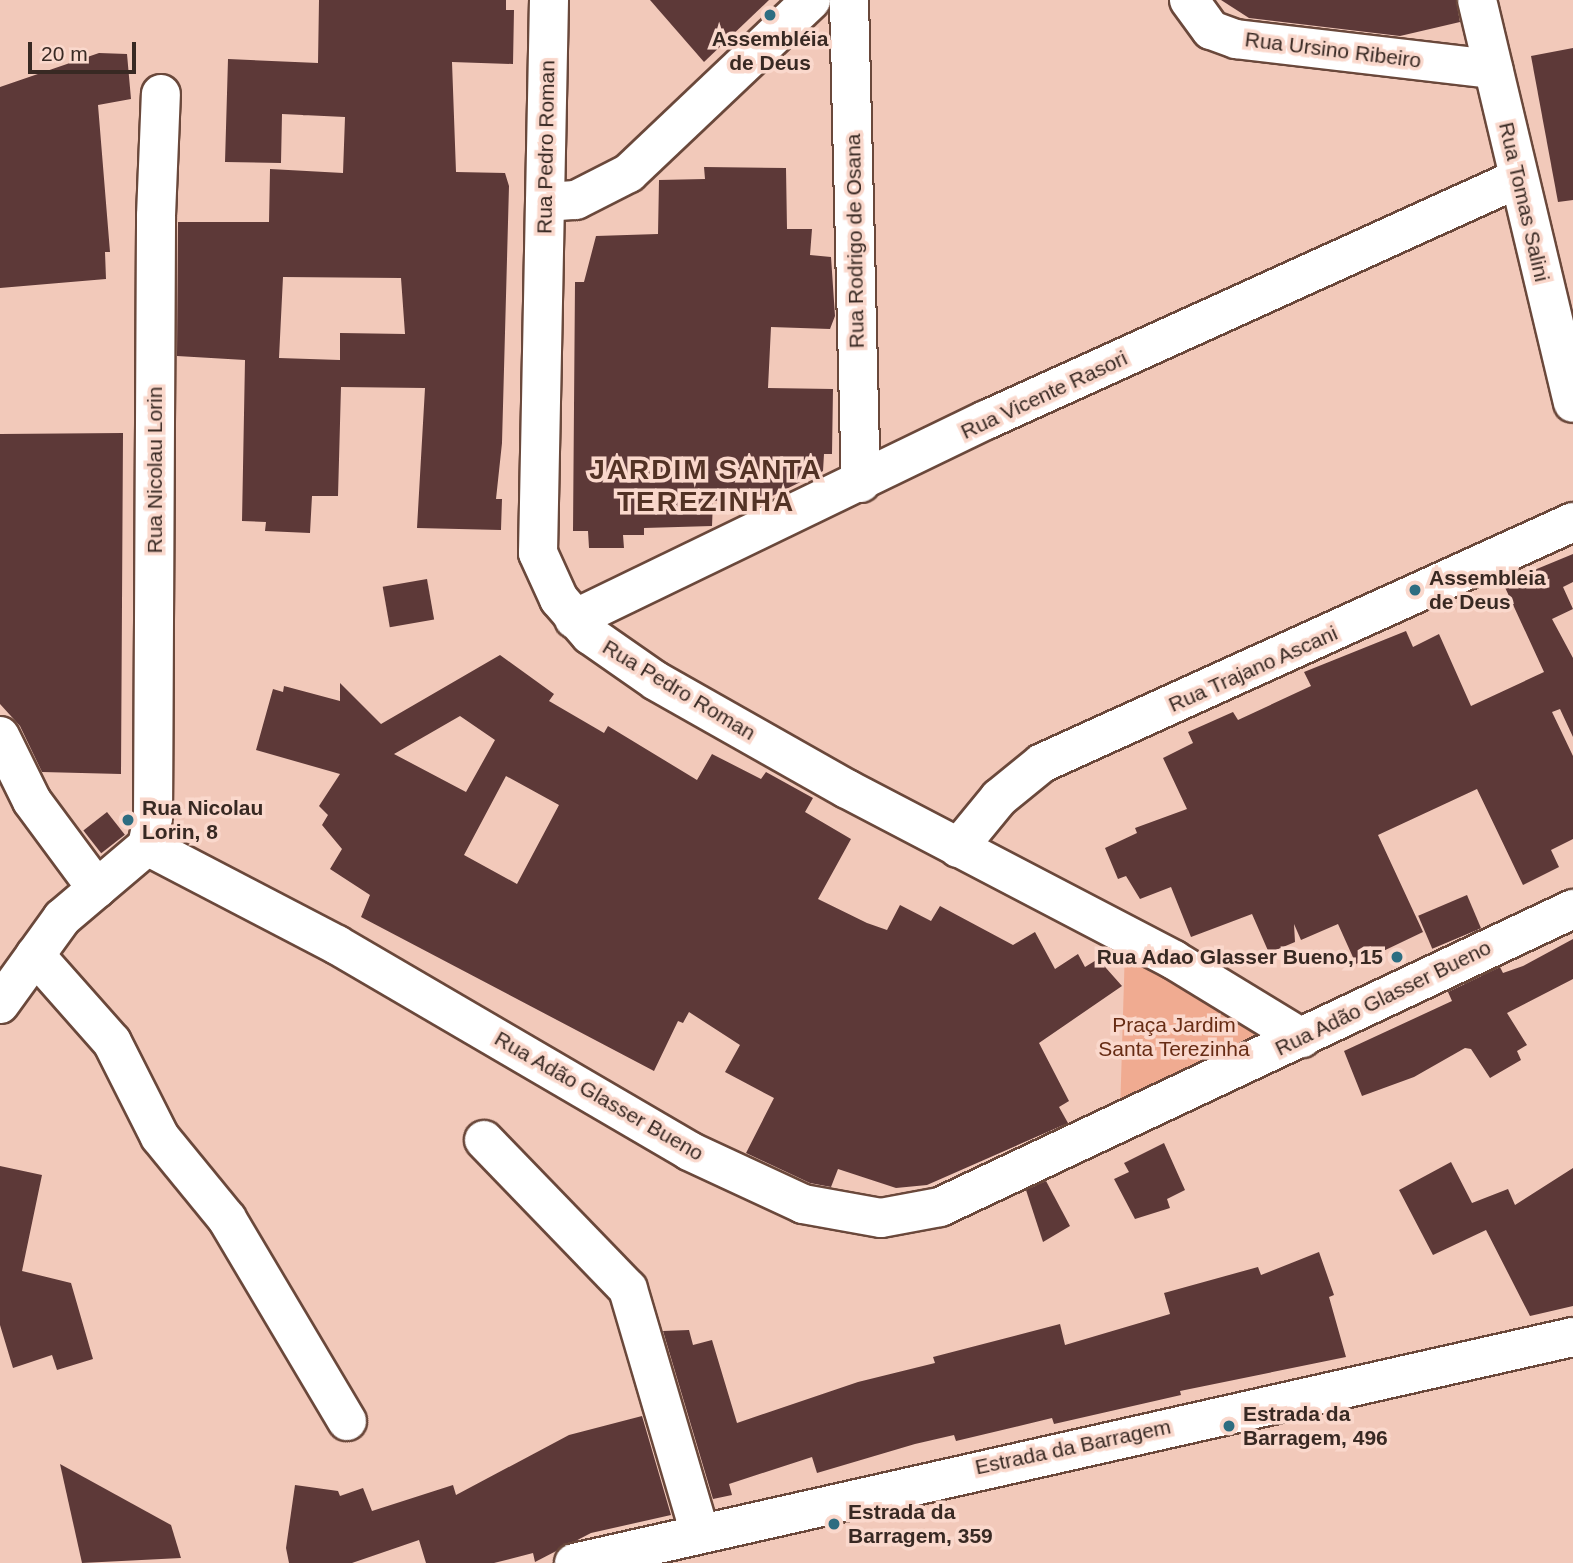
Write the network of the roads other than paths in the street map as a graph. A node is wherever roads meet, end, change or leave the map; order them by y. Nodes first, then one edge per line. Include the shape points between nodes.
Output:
1 (549, 0) edge
2 (811, 0) edge
3 (849, 0) edge
4 (1189, 0) edge
5 (1477, 0) edge
6 (1493, 69) junction
7 (162, 94) dead end
8 (1517, 178) junction
9 (545, 202) junction
10 (1573, 403) edge
11 (861, 483) junction
12 (1573, 522) edge
13 (574, 619) junction
14 (0, 736) edge
15 (147, 846) junction
16 (958, 848) junction
17 (97, 889) junction
18 (1573, 909) edge
19 (35, 955) junction
20 (0, 1004) edge
21 (1302, 1038) junction
22 (484, 1140) dead end
23 (1573, 1337) edge
24 (347, 1421) dead end
25 (699, 1531) junction
26 (574, 1563) edge

1 - 9 street, Rua Pedro Roman
2 - 9 street via 629,173 576,200
3 - 11 street, Rua Rodrigo de Osana
4 - 6 street, Rua Ursino Ribeiro via 1211,30 1236,39
5 - 6 street, Rua Tomas Salini
6 - 8 street, Rua Tomas Salini
7 - 15 street, Rua Nicolau Lorin via 155,243 153,818
8 - 10 street, Rua Tomas Salini
8 - 11 street, Rua Vicente Rasori
9 - 13 street, Rua Pedro Roman via 538,553
11 - 13 street, Rua Vicente Rasori
12 - 16 street, Rua Trajano Ascani via 1042,763 999,798
13 - 16 street, Rua Pedro Roman via 656,681
14 - 17 street via 32,801
15 - 17 street
15 - 21 street, Rua Adão Glasser Bueno via 337,945 679,1146 826,1212 881,1218 940,1207
16 - 21 street, Rua Pedro Roman via 1174,960
17 - 19 street via 62,918
18 - 21 street, Rua Adão Glasser Bueno via 1348,1011
19 - 20 street
19 - 24 street via 112,1042 160,1137 227,1219
22 - 25 street via 628,1289
23 - 25 street, Estrada da Barragem
25 - 26 street, Estrada da Barragem

